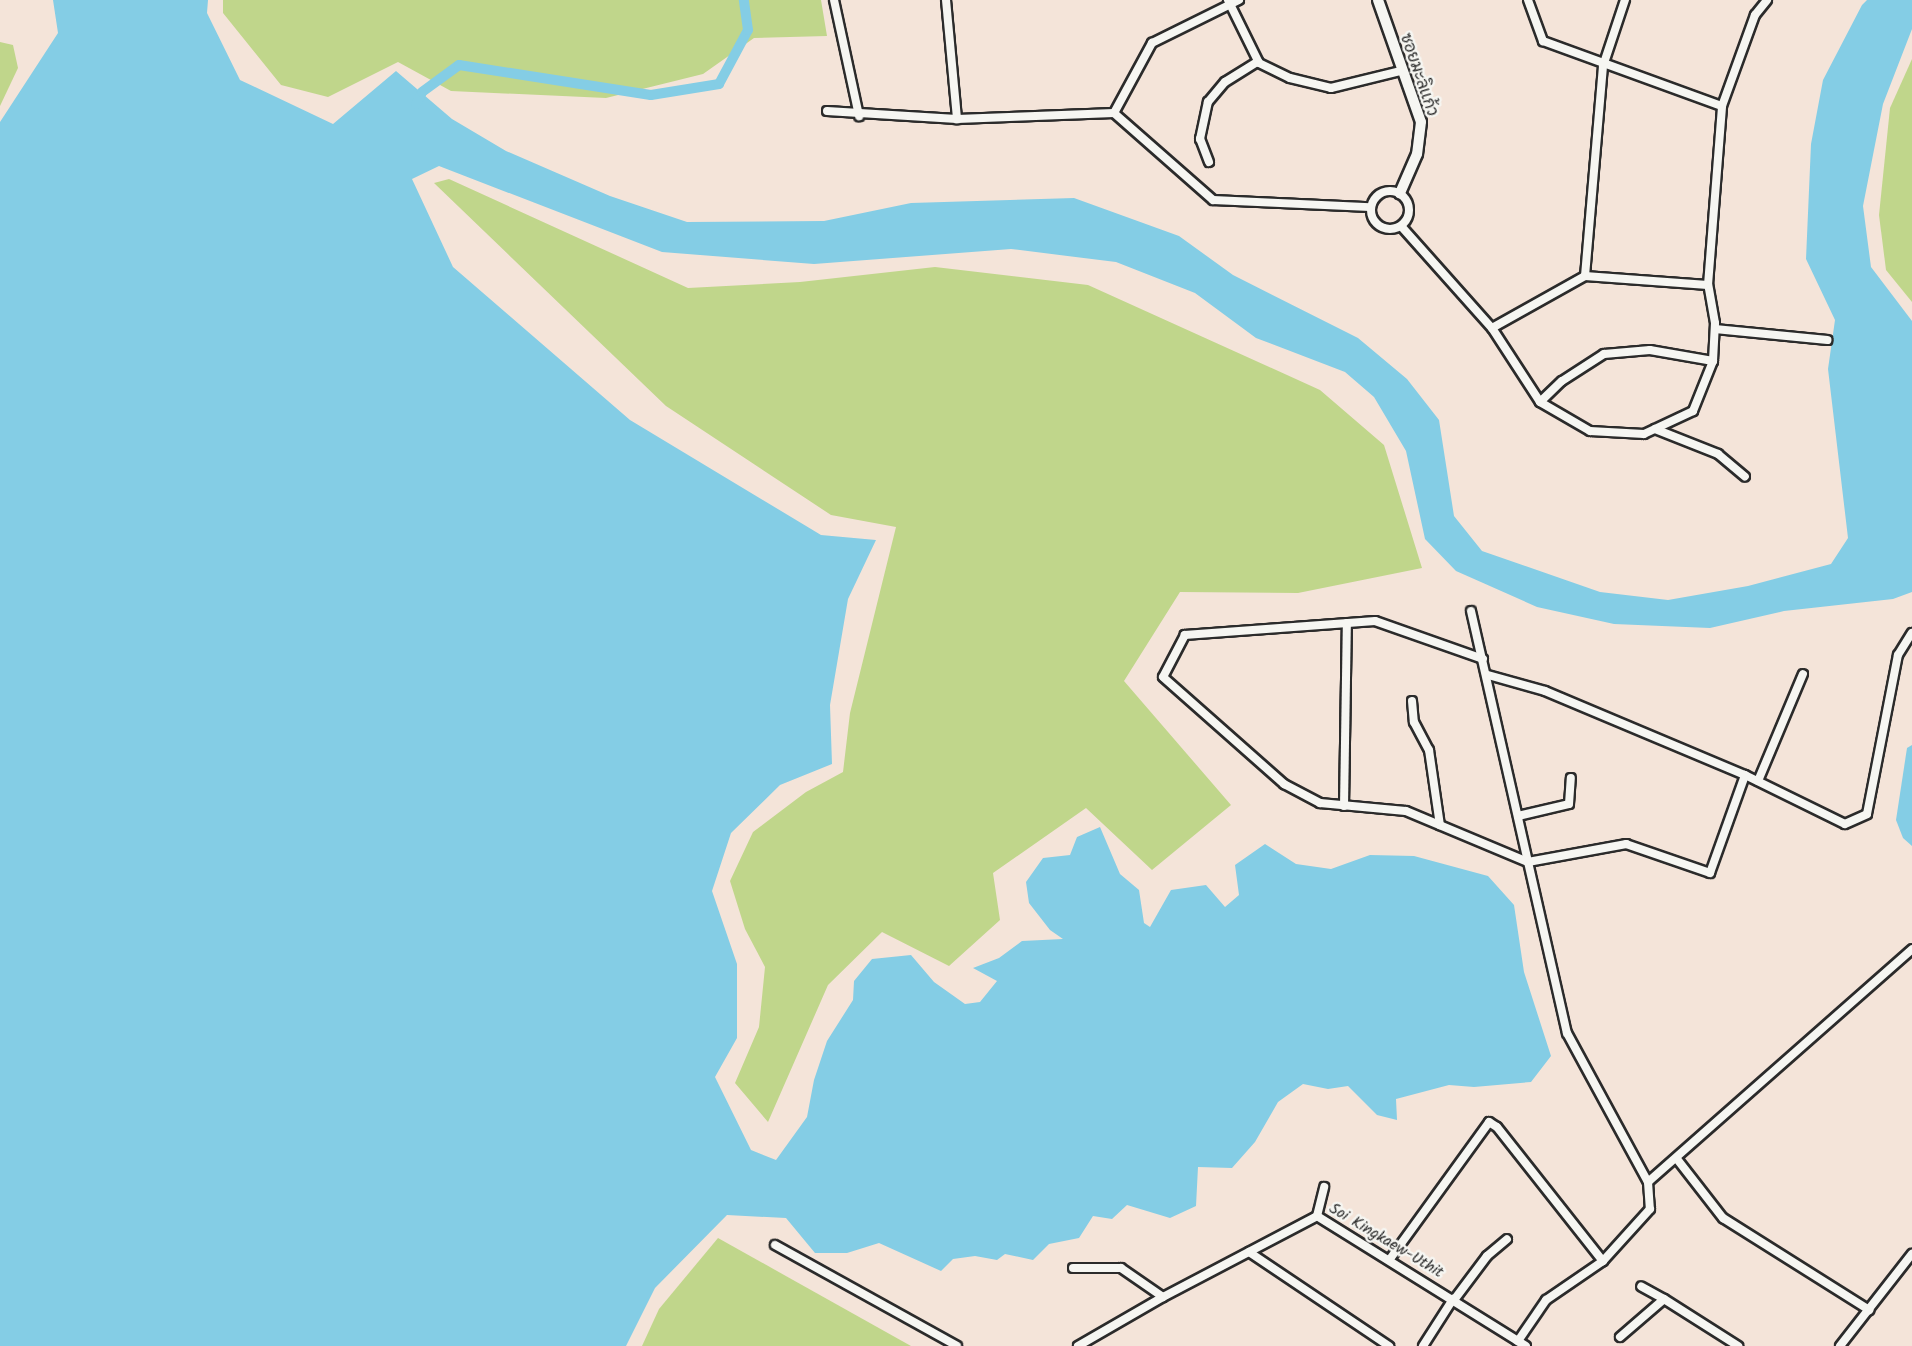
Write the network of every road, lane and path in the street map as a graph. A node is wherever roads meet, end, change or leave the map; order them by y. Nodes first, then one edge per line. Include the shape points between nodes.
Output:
1 (834, 0) edge
2 (946, 0) edge
3 (1239, 0) edge
4 (1378, 0) edge
5 (1528, 0) edge
6 (1625, 0) edge
7 (1767, 0) edge
8 (1228, 2) edge
9 (1258, 61) junction
10 (1603, 66) junction
11 (1400, 71) junction
12 (1722, 106) junction
13 (827, 111) dead end
14 (1114, 113) junction
15 (859, 116) junction
16 (957, 119) junction
17 (1209, 162) dead end
18 (1400, 193) junction
19 (1370, 207) junction
20 (1401, 226) junction
21 (1586, 276) junction
22 (1708, 285) junction
23 (1492, 328) junction
24 (1715, 329) junction
25 (1827, 340) dead end
26 (1713, 361) junction
27 (1540, 402) junction
28 (1655, 429) junction
29 (1745, 477) dead end
30 (1472, 611) dead end
31 (1347, 623) junction
32 (1912, 633) edge
33 (1483, 659) junction
34 (1803, 674) dead end
35 (1488, 675) junction
36 (1412, 701) dead end
37 (1745, 774) junction
38 (1570, 778) dead end
39 (1758, 780) junction
40 (1344, 806) junction
41 (1518, 816) junction
42 (1440, 825) junction
43 (1528, 862) junction
44 (1912, 949) edge
45 (1677, 1159) junction
46 (1648, 1182) junction
47 (1324, 1187) dead end
48 (1317, 1216) junction
49 (1507, 1239) dead end
50 (776, 1245) dead end
51 (1249, 1252) junction
52 (1912, 1254) edge
53 (1390, 1259) junction
54 (1602, 1261) junction
55 (1073, 1268) dead end
56 (1641, 1286) dead end
57 (1163, 1298) junction
58 (1664, 1299) junction
59 (1454, 1300) junction
60 (1869, 1310) junction
61 (1620, 1337) dead end
62 (1522, 1343) edge
63 (957, 1346) edge
64 (1077, 1346) edge
65 (1389, 1346) edge
66 (1423, 1346) edge
67 (1738, 1346) edge
68 (1840, 1346) edge

1 - 15 street
2 - 16 street
3 - 8 street
4 - 11 street, ซอยมะลิแก้ว
5 - 10 street via 1543,41
6 - 10 street
7 - 12 street via 1755,15
8 - 9 street
8 - 14 street via 1152,43
9 - 11 street via 1290,78 1331,88
9 - 17 street via 1225,82 1208,102 1200,139
10 - 12 street
10 - 21 street
11 - 18 street, ซอยมะลิแก้ว via 1421,122 1417,154
12 - 22 street
13 - 15 street
14 - 16 street
14 - 19 street via 1213,200
15 - 16 street
18 - 19 street via 1381,192
18 - 20 street via 1409,209
19 - 20 street via 1377,225 1389,229
20 - 23 street
21 - 22 street
21 - 23 street
22 - 24 street
23 - 27 street
24 - 25 street
24 - 26 street
26 - 27 street via 1650,350 1604,354 1585,363
26 - 28 street via 1693,411
27 - 28 street via 1590,430 1644,434
28 - 29 street via 1718,454
30 - 33 street
31 - 33 street via 1375,621
31 - 40 street
31 - 40 street via 1185,635 1163,677 1284,783 1320,803
32 - 39 street via 1898,655 1868,814 1845,824
33 - 35 street
34 - 39 street
35 - 37 street via 1545,691
35 - 41 street
36 - 42 street via 1414,722 1429,750
37 - 39 street
37 - 43 street via 1710,873 1626,844
38 - 41 street via 1569,804
40 - 42 street via 1406,811
41 - 43 street
42 - 43 street
43 - 46 street via 1567,1033
44 - 45 street
45 - 46 street
45 - 60 street via 1723,1218
46 - 54 street via 1650,1209
47 - 48 street
48 - 51 street, Soi Kingkaew-Uthit
48 - 53 street, Soi Kingkaew-Uthit
49 - 59 street via 1487,1256
50 - 63 street
51 - 57 street, Soi Kingkaew-Uthit
51 - 65 street
52 - 60 street
53 - 54 street via 1489,1122 1497,1127
53 - 59 street, Soi Kingkaew-Uthit
54 - 62 street via 1546,1300
55 - 57 street via 1121,1268
56 - 58 street
57 - 64 street, Soi Kingkaew-Uthit
58 - 61 street
58 - 67 street
59 - 62 street, Soi Kingkaew-Uthit
59 - 66 street
60 - 68 street

